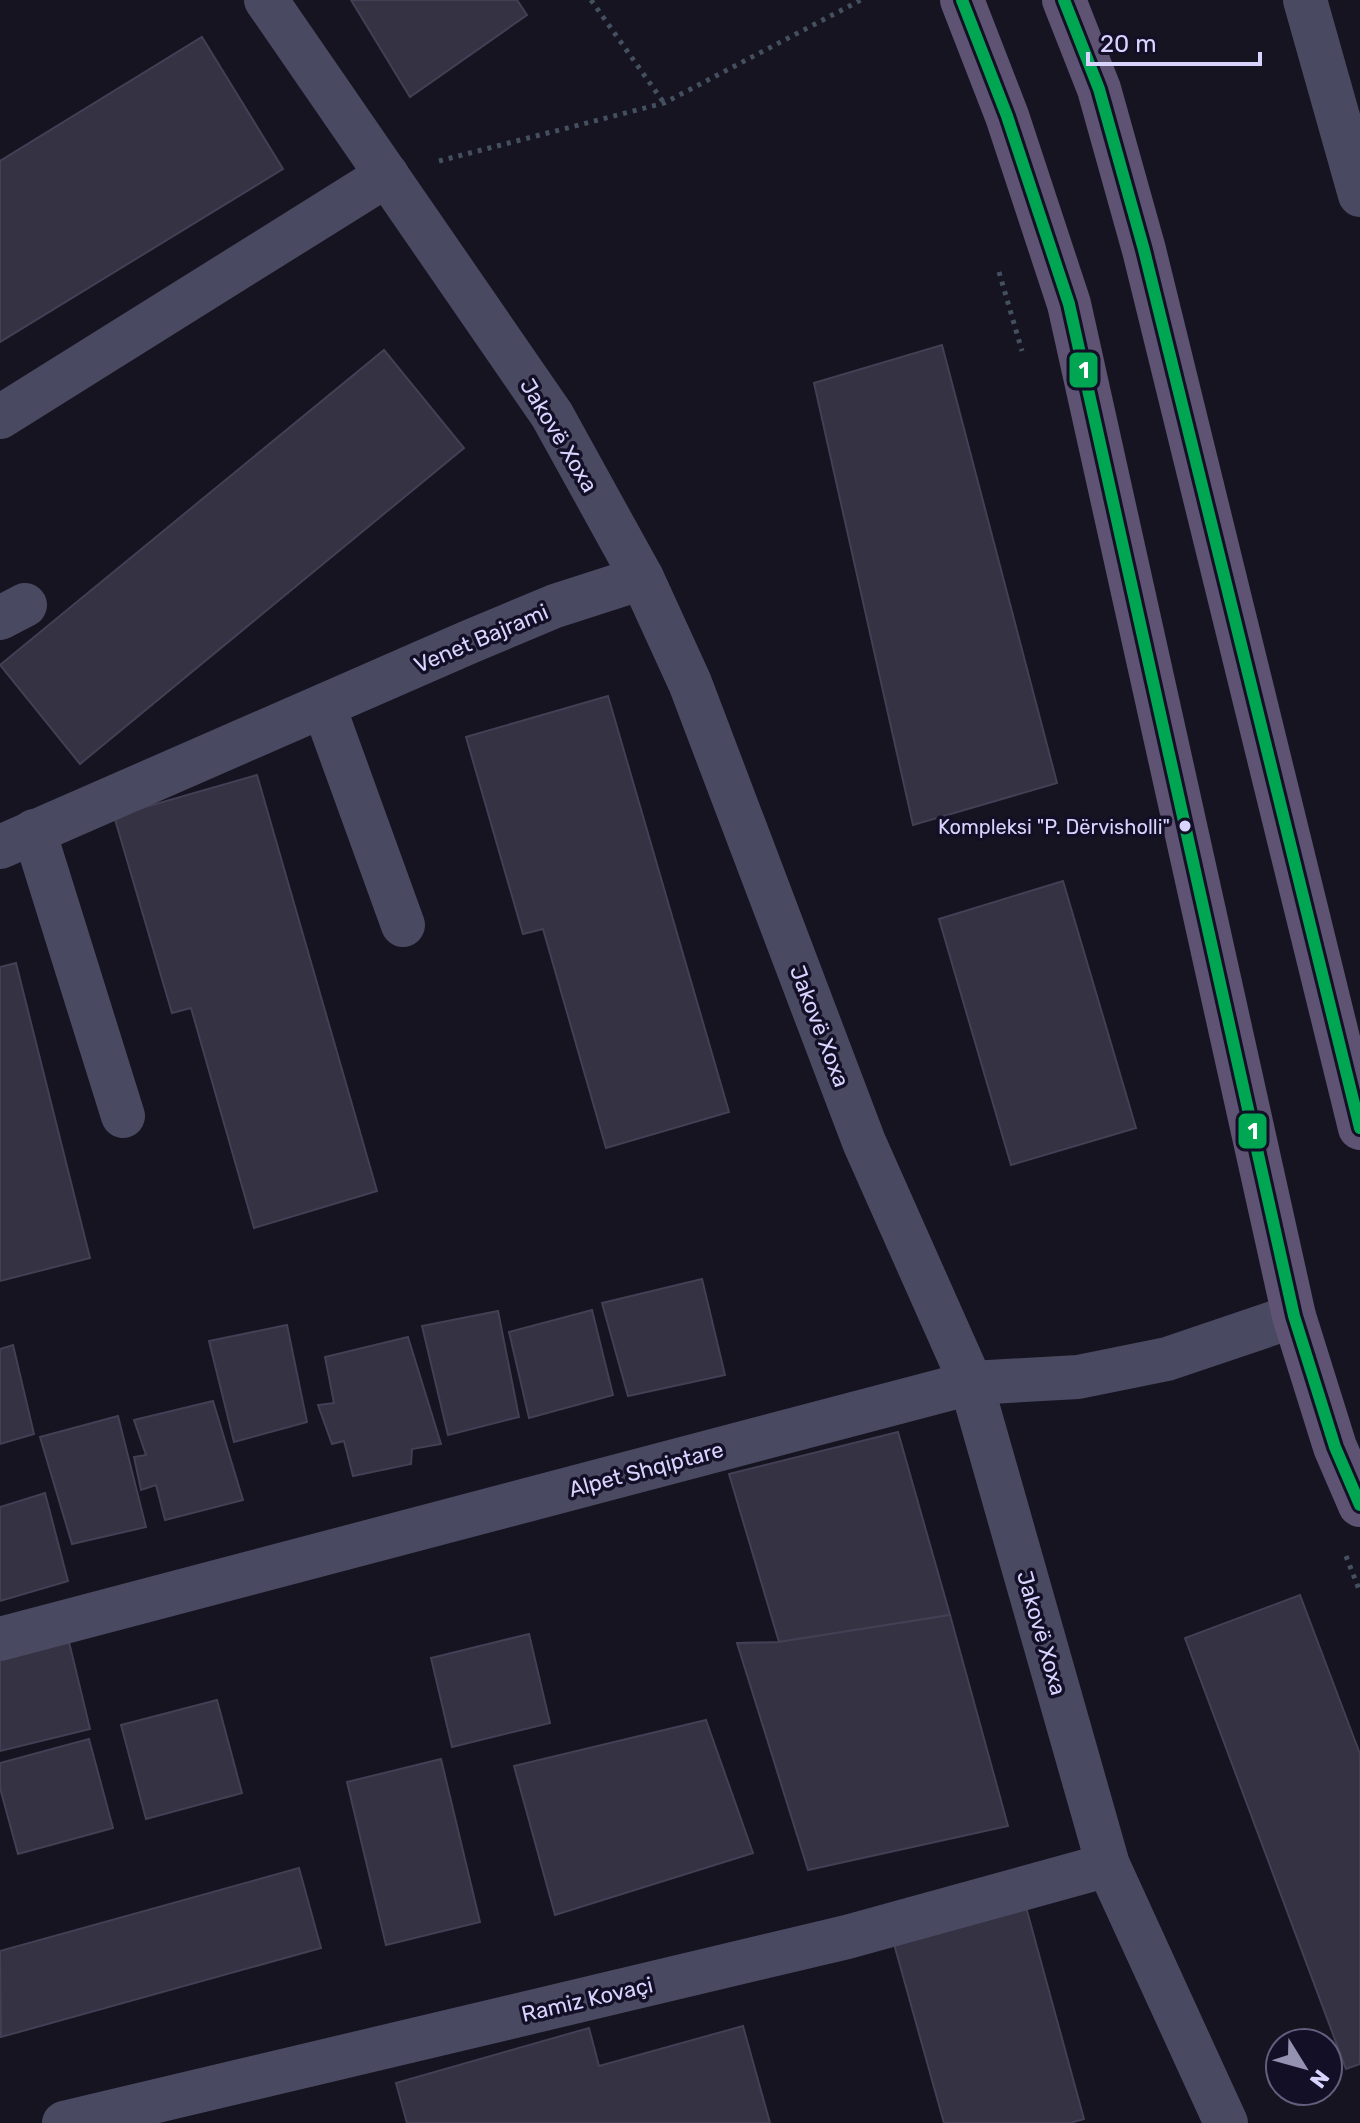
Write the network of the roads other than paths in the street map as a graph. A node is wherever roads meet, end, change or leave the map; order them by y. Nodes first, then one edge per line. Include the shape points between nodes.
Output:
1 (266, 0) edge
2 (962, 0) edge
3 (1064, 0) edge
4 (1305, 0) edge
5 (387, 175) junction
6 (1360, 195) edge
7 (0, 417) edge
8 (642, 578) junction
9 (324, 707) junction
10 (17, 839) edge
11 (403, 925) dead end
12 (123, 1116) dead end
13 (1360, 1128) edge
14 (1294, 1316) junction
15 (971, 1383) junction
16 (1360, 1505) edge
17 (0, 1639) edge
18 (1108, 1865) junction
19 (64, 2123) edge
20 (1226, 2123) edge

1 - 5 street, Jakovë Xoxa
2 - 14 main road via 1069,304
3 - 13 main road via 1099,89 1144,250
4 - 6 street
5 - 7 street
5 - 8 street, Jakovë Xoxa via 552,415
8 - 9 street, Venet Bajrami via 555,606
8 - 15 street, Jakovë Xoxa via 690,683 864,1142
9 - 10 street, Venet Bajrami
9 - 11 street
10 - 12 street, Venet Bajrami
14 - 15 street, Alpet Shqiptare via 1167,1359 1078,1377
14 - 16 main road via 1335,1447
15 - 17 street, Alpet Shqiptare
15 - 18 street, Jakovë Xoxa
18 - 19 street, Ramiz Kovaçi via 847,1937
18 - 20 street, Jakovë Xoxa

